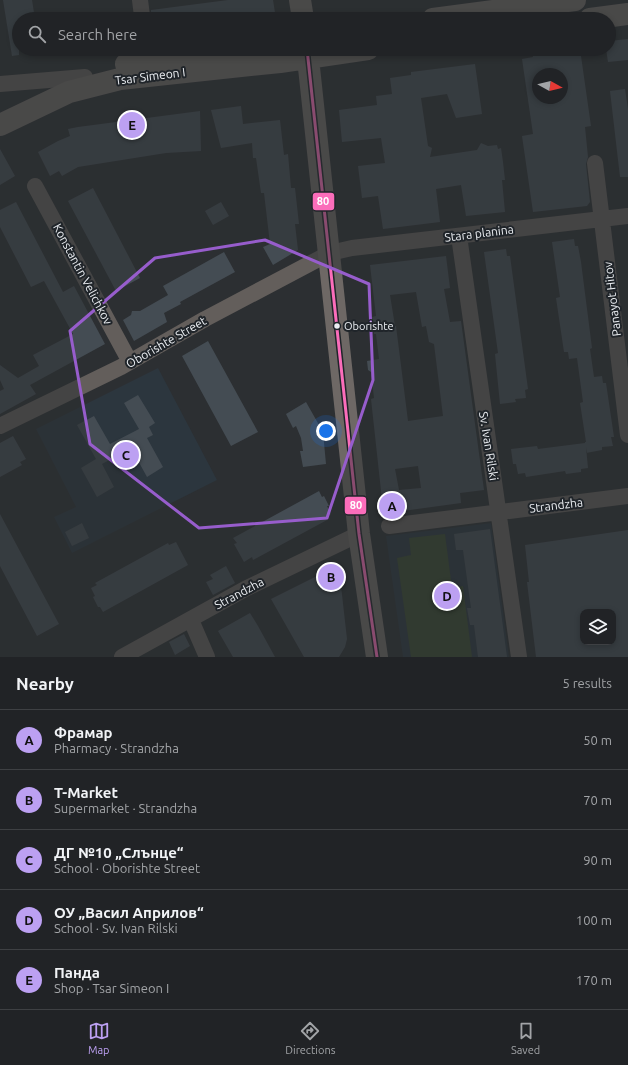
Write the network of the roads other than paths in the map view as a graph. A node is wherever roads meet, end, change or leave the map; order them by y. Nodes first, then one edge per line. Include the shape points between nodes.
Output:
1 (300, 0) edge
2 (575, 0) edge
3 (302, 12) edge
4 (485, 12) edge
5 (628, 14) edge
6 (616, 16) edge
7 (177, 56) edge
8 (299, 56) edge
9 (308, 56) edge
10 (85, 77) junction
11 (0, 84) edge
12 (69, 92) junction
13 (0, 122) edge
14 (595, 163) dead end
15 (35, 186) dead end
16 (628, 216) edge
17 (602, 220) junction
18 (459, 236) junction
19 (330, 253) junction
20 (130, 362) junction
21 (0, 426) edge
22 (628, 435) edge
23 (628, 496) edge
24 (500, 513) junction
25 (389, 526) dead end
26 (359, 534) junction
27 (191, 620) junction
28 (122, 657) edge
29 (207, 657) edge
30 (377, 657) edge
31 (519, 657) edge

1 - 3 main road
2 - 4 main road
5 - 6 main road
7 - 10 main road via 104,67
8 - 12 main road, Tsar Simeon I via 280,62 120,79
9 - 19 main road
10 - 11 street
10 - 12 main road
12 - 13 main road, Tsar Simeon I
14 - 17 street, Panayot Hitov
15 - 20 street, Konstantin Velichkov
16 - 17 street, Stara planina
17 - 18 street, Stara planina
17 - 22 street, Panayot Hitov
18 - 19 street, Stara planina via 352,248
18 - 24 street, Sv. Ivan Rilski
19 - 20 street, Oborishte Street
19 - 26 main road
20 - 21 street, Oborishte Street
23 - 24 street, Strandzha
24 - 25 street, Strandzha
24 - 31 street, Sv. Ivan Rilski
26 - 27 street, Strandzha via 245,589
26 - 30 main road
27 - 28 street, Strandzha
27 - 29 street

